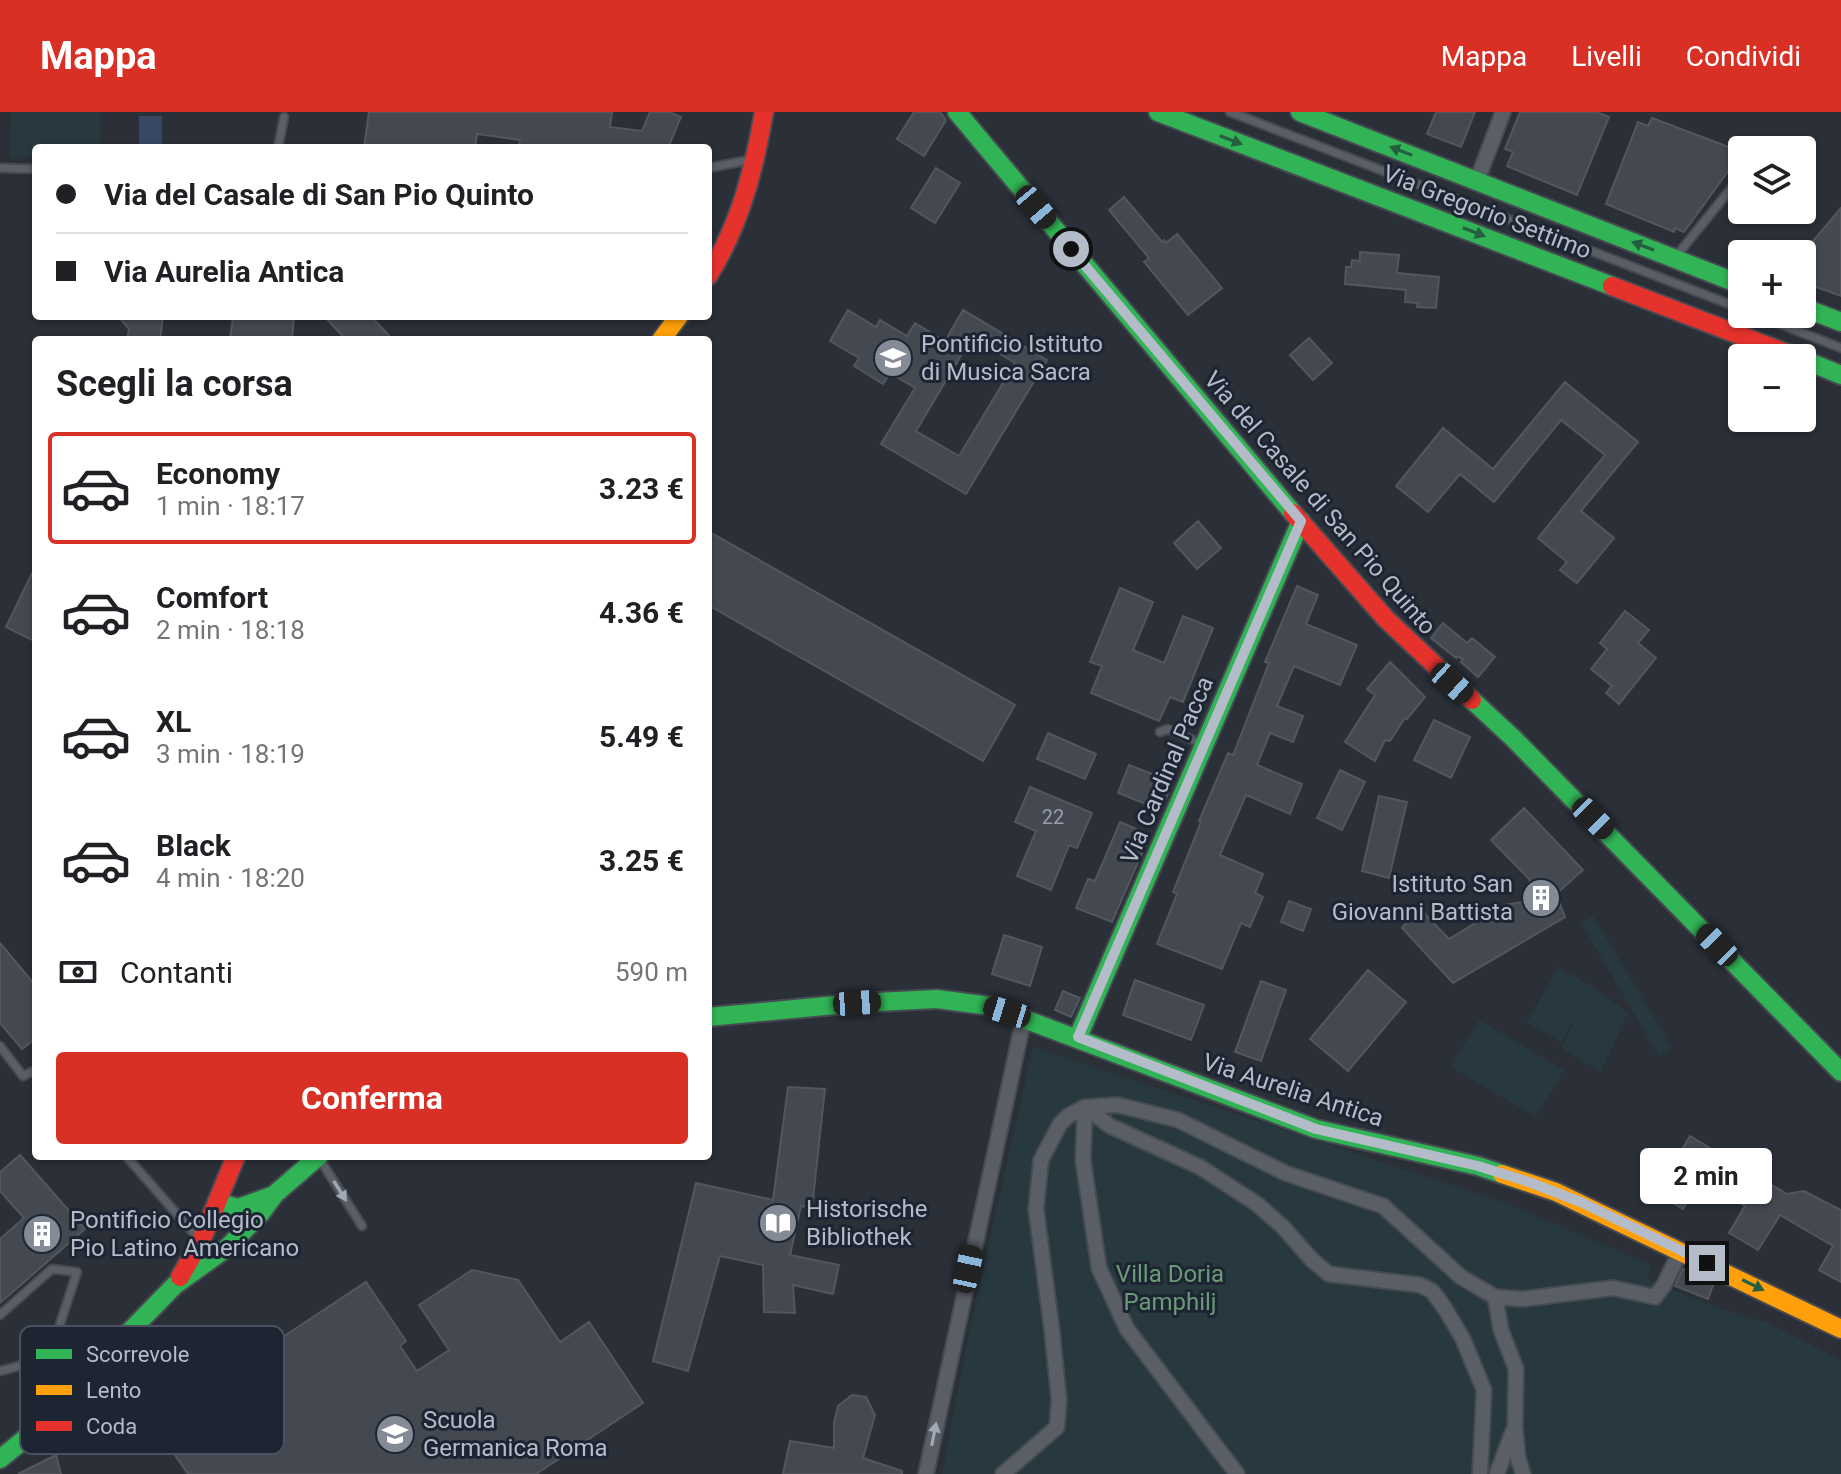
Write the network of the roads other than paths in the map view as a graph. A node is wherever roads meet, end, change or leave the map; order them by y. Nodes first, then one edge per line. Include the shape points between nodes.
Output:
1 (764, 112) edge
2 (1158, 112) edge
3 (1230, 112) edge
4 (1300, 112) edge
5 (1503, 112) edge
6 (958, 113) edge
7 (284, 117) dead end
8 (279, 144) edge
9 (755, 159) junction
10 (712, 167) edge
11 (0, 168) edge
12 (32, 169) edge
13 (1477, 181) junction
14 (1728, 192) edge
15 (1674, 259) junction
16 (712, 270) edge
17 (1728, 280) edge
18 (1728, 304) edge
19 (1816, 312) edge
20 (1841, 322) edge
21 (1790, 328) edge
22 (1761, 344) edge
23 (1841, 348) edge
24 (1816, 365) edge
25 (1841, 375) edge
26 (1301, 521) junction
27 (1160, 732) dead end
28 (1204, 745) junction
29 (712, 1017) edge
30 (1024, 1017) junction
31 (1078, 1037) junction
32 (0, 1046) edge
33 (32, 1072) edge
34 (1841, 1072) edge
35 (1085, 1107) junction
36 (130, 1160) edge
37 (234, 1160) edge
38 (313, 1160) edge
39 (321, 1160) edge
40 (275, 1194) junction
41 (217, 1202) junction
42 (362, 1226) dead end
43 (201, 1241) junction
44 (1681, 1250) junction
45 (175, 1285) junction
46 (1495, 1297) junction
47 (0, 1315) edge
48 (59, 1326) edge
49 (135, 1326) edge
50 (1841, 1329) edge
51 (20, 1366) edge
52 (0, 1371) edge
53 (1515, 1427) junction
54 (20, 1443) edge
55 (0, 1459) edge
56 (926, 1474) edge
57 (1003, 1474) edge
58 (1237, 1474) edge
59 (1480, 1474) edge
60 (1497, 1474) edge
61 (1523, 1474) edge

1 - 9 main road
2 -> 22 main road, Via Gregorio Settimo
3 - 18 lane, Via Gregorio Settimo
13 -> 4 main road, Via Gregorio Settimo
5 - 13 street
6 - 26 main road, Via del Casale di San Pio Quinto
7 - 8 lane
9 - 10 lane
9 - 16 main road via 731,233
11 - 12 lane
15 -> 13 main road, Via Gregorio Settimo
14 - 15 lane
15 - 17 main road, Via Gregorio Settimo
19 - 20 main road
21 - 23 lane
24 - 25 main road, Via Gregorio Settimo
26 - 28 main road, Via Cardinal Pacca
26 - 34 main road, Via del Casale di San Pio Quinto via 1404,638 1524,749
27 - 28 lane via 1168,729
28 - 31 main road, Via Cardinal Pacca
29 - 30 main road, Via Aurelia Antica via 937,999
30 - 31 main road, Via Aurelia Antica
56 -> 30 street
31 - 44 main road, Via Aurelia Antica via 1316,1129 1529,1182
32 - 33 lane via 23,1076
35 - 46 street via 1110,1104 1178,1120 1285,1173 1383,1206 1461,1277
35 - 57 street via 1060,1124 1041,1160 1036,1209 1059,1400 1057,1427
35 - 58 street via 1083,1160 1099,1268 1127,1329
35 - 59 street via 1110,1126 1200,1167 1257,1204 1329,1274 1432,1291 1463,1339 1484,1390
36 - 43 lane
37 - 41 main road
38 - 40 main road
39 -> 42 lane
40 - 41 main road via 238,1208
40 - 45 main road via 228,1247
41 - 43 main road
43 - 45 main road
44 - 46 street via 1655,1297 1613,1288 1523,1299
44 -> 50 main road, Via Aurelia Antica
45 - 49 main road
46 - 53 street via 1516,1369
47 - 48 lane via 52,1269 77,1272
51 - 52 lane
53 - 60 street
53 - 61 street
54 - 55 main road

